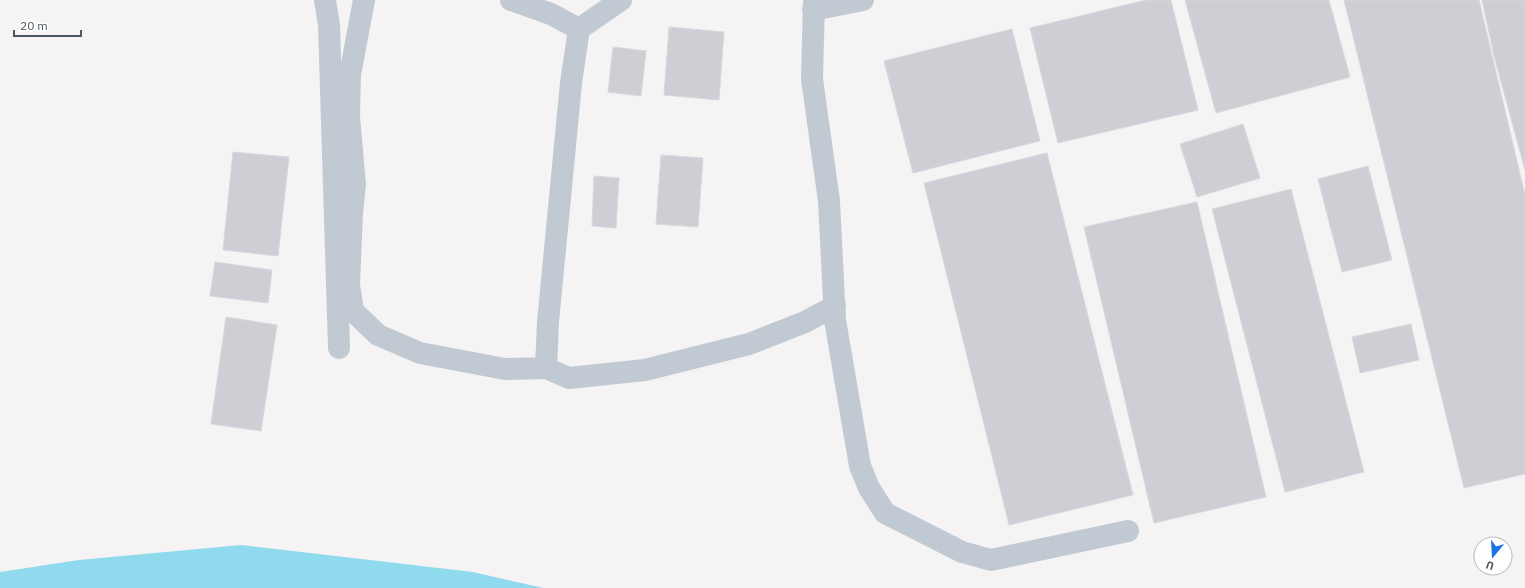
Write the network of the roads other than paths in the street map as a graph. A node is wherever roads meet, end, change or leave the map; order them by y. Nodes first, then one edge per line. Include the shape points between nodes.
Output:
1 (325, 0) edge
2 (364, 0) edge
3 (511, 0) edge
4 (621, 0) edge
5 (862, 0) edge
6 (814, 5) edge
7 (579, 29) junction
8 (835, 306) junction
9 (339, 348) dead end
10 (546, 368) junction
11 (1128, 531) dead end

1 - 9 lane via 329,25
2 - 10 lane via 350,75 349,116 355,184 349,285 353,311 378,335 420,353 505,369
3 - 7 lane via 551,14
4 - 7 lane
5 - 6 lane
6 - 8 lane via 812,79 829,201
7 - 10 lane via 571,83 548,322
8 - 10 lane via 805,322 749,344 645,370 569,378
8 - 11 lane via 835,320 860,466 869,488 885,513 962,552 991,560

